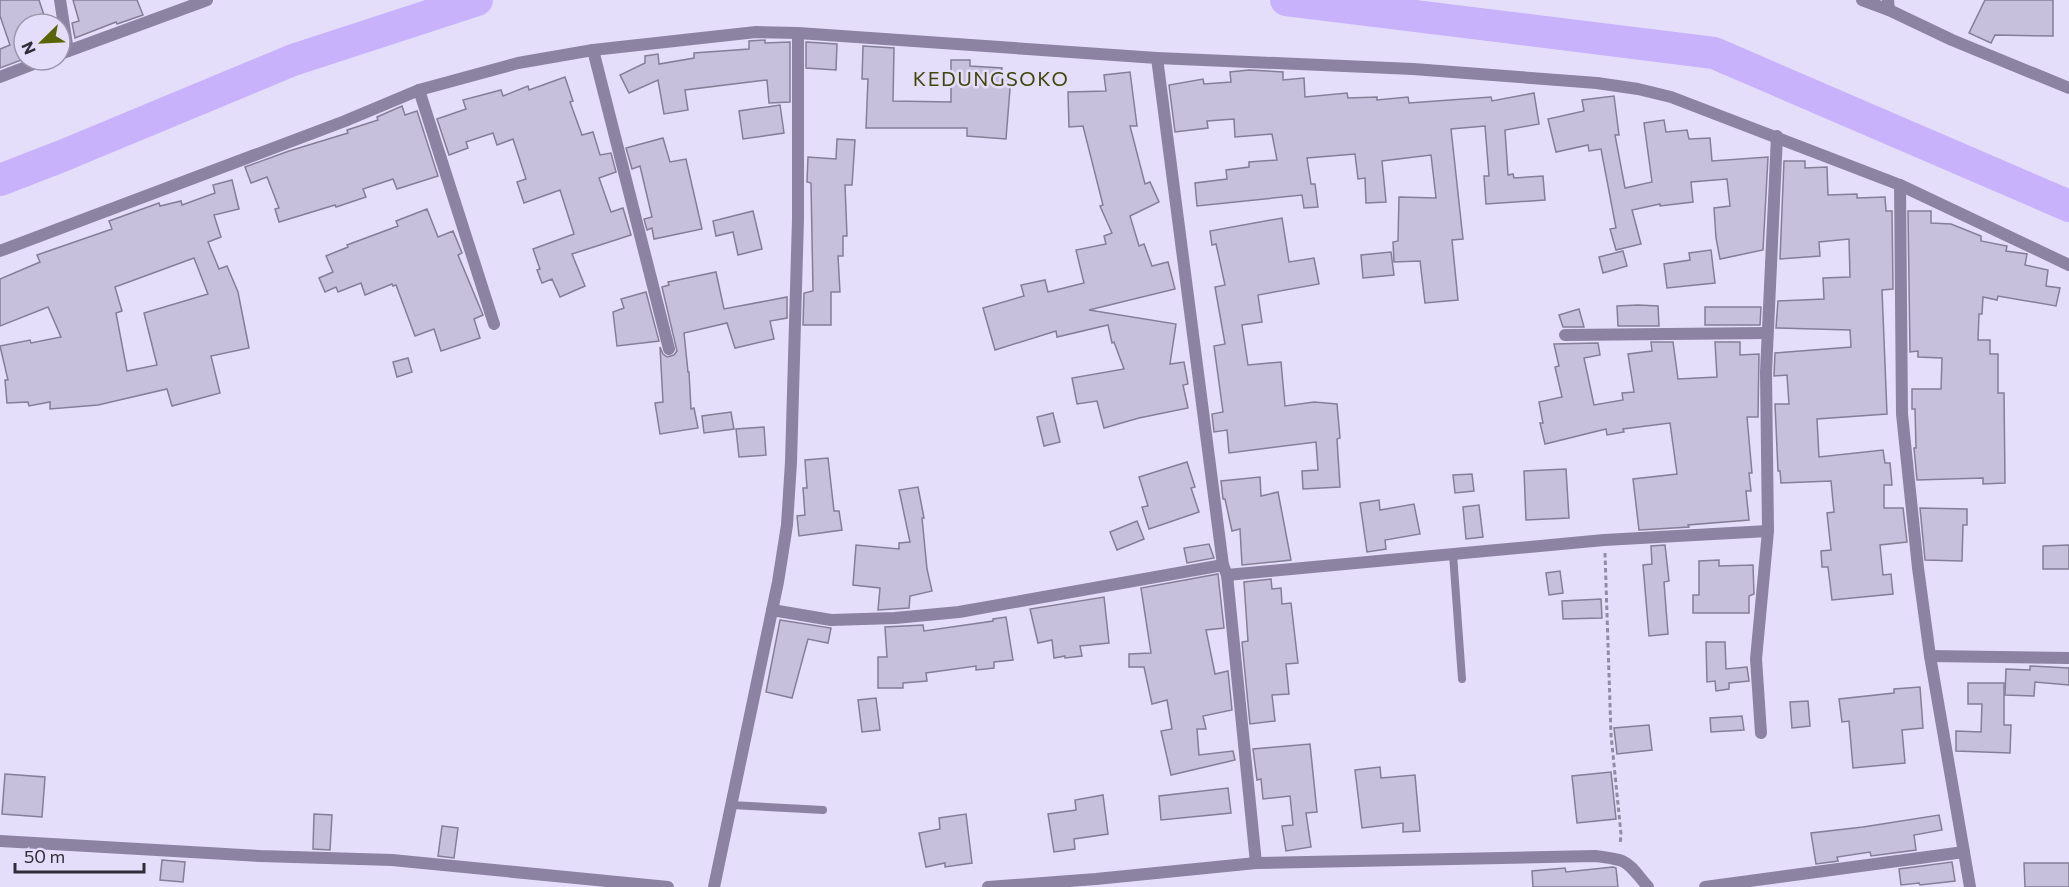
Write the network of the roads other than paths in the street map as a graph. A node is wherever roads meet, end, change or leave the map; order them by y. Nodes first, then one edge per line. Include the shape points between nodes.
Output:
1 (207, 0) edge
2 (1862, 0) edge
3 (1888, 5) edge
4 (798, 33) junction
5 (72, 49) edge
6 (593, 50) junction
7 (1157, 58) junction
8 (2069, 88) edge
9 (419, 90) junction
10 (1777, 136) junction
11 (1900, 185) junction
12 (0, 251) edge
13 (2069, 265) edge
14 (494, 324) dead end
15 (1767, 333) junction
16 (1565, 335) dead end
17 (669, 349) dead end
18 (1768, 531) junction
19 (1453, 554) junction
20 (1225, 570) junction
21 (772, 610) junction
22 (1930, 656) junction
23 (2069, 658) edge
24 (1462, 679) dead end
25 (1761, 734) dead end
26 (731, 805) junction
27 (823, 810) dead end
28 (0, 841) edge
29 (1964, 852) junction
30 (1256, 863) junction
31 (668, 887) edge
32 (714, 887) edge
33 (988, 887) edge
34 (1648, 887) edge
35 (1705, 887) edge
36 (1970, 887) edge

1 - 5 street
2 - 3 street
3 - 8 street via 1952,40
4 - 6 street via 756,32
4 - 7 street
4 - 21 street via 798,219 791,462 787,525
6 - 9 street via 518,63
6 - 17 street
7 - 10 street via 1413,69 1597,83 1671,97
7 - 20 street
9 - 12 street
9 - 14 street
10 - 11 street
10 - 15 street
11 - 13 street
11 - 22 street via 1902,414
15 - 16 street
15 - 18 street
18 - 19 street
18 - 25 street via 1756,659
19 - 20 street
19 - 24 lane
20 - 21 street via 959,612 895,618 831,620
20 - 30 street
21 - 26 street
22 - 23 street
22 - 29 street
26 - 27 lane
26 - 32 street
28 - 31 street via 392,860
29 - 35 street
29 - 36 street
30 - 33 street
30 - 34 street via 1596,856 1629,864

